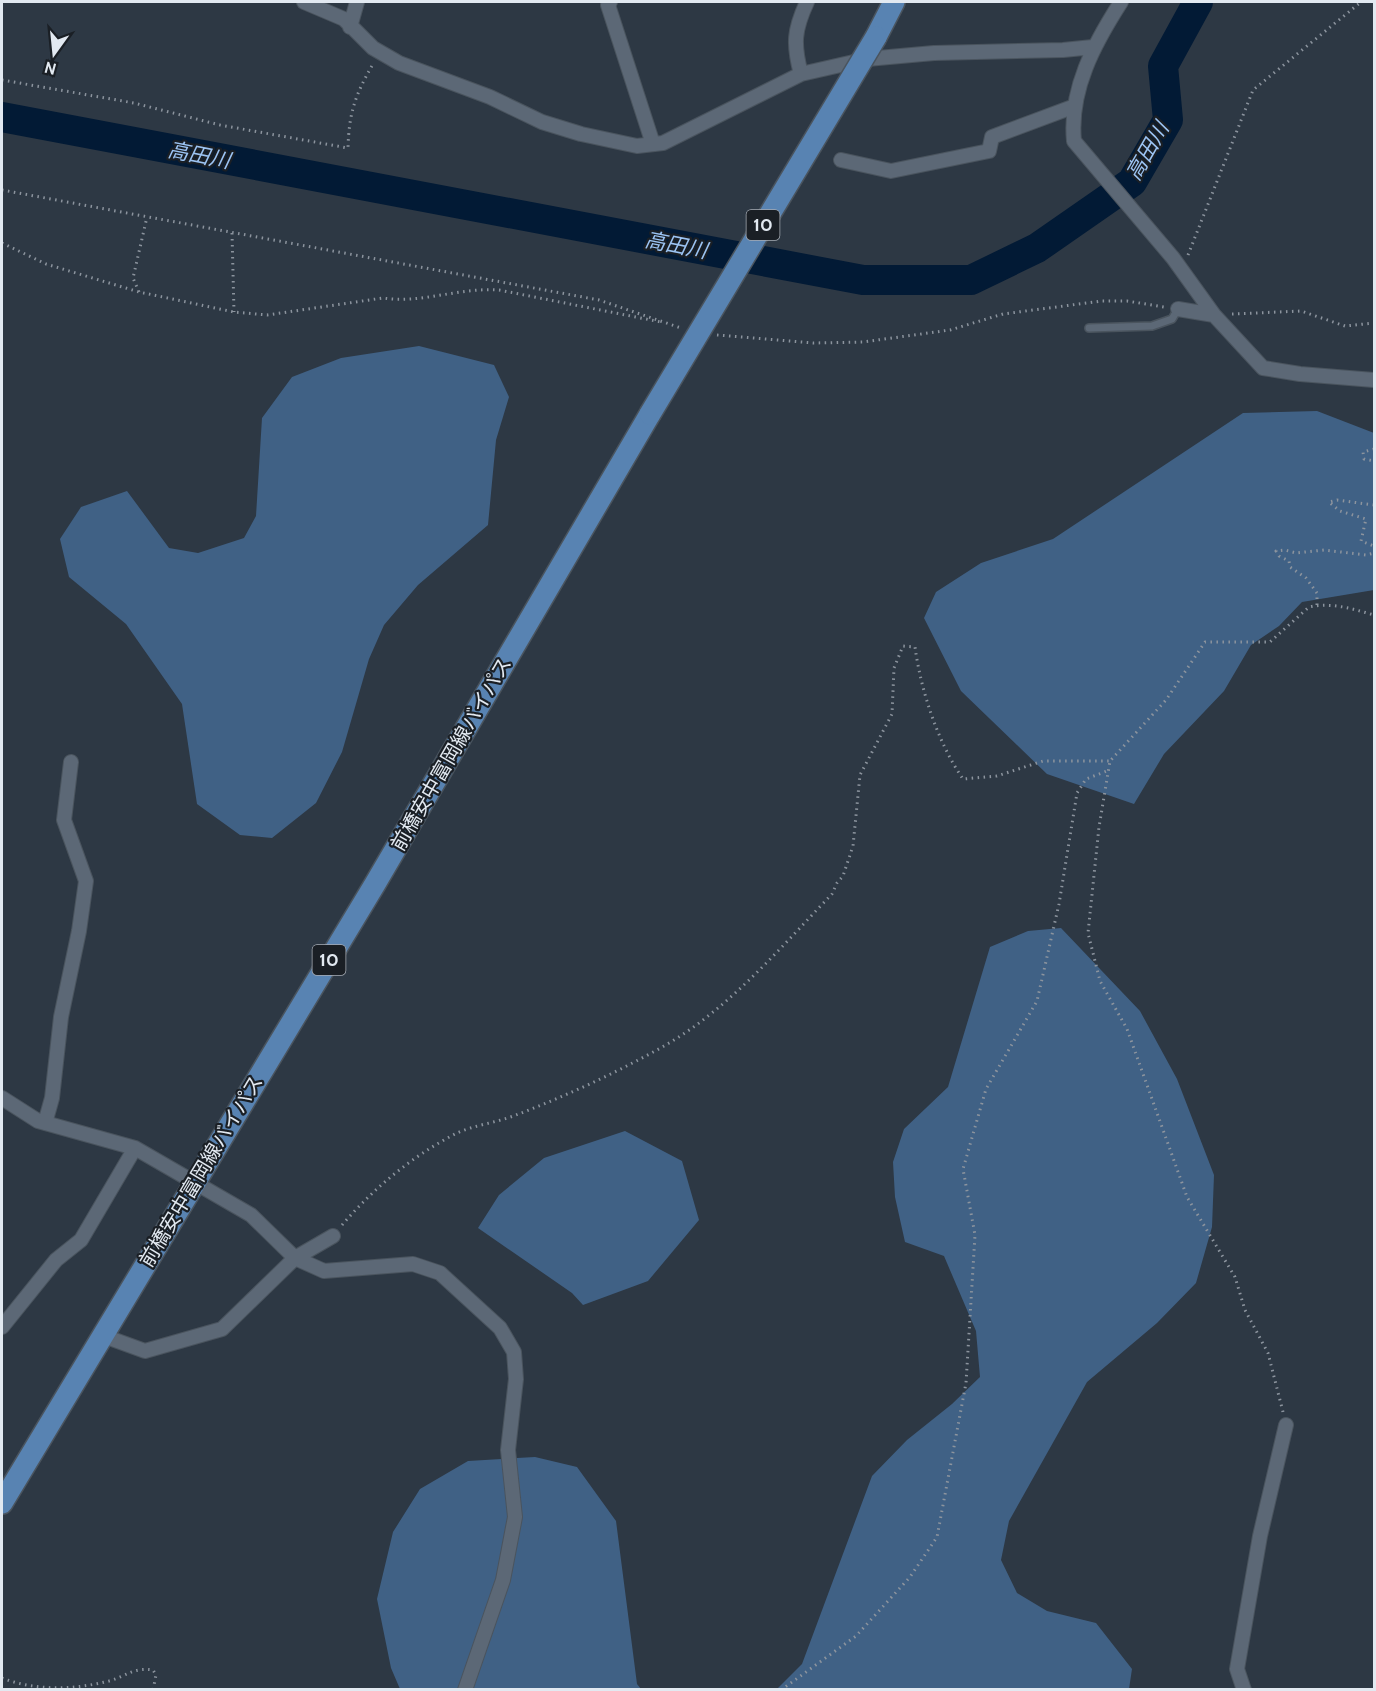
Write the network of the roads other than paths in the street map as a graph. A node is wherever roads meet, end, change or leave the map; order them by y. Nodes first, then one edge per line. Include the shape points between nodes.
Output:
1 (304, 2) edge
2 (357, 2) edge
3 (610, 2) edge
4 (807, 2) edge
5 (894, 2) edge
6 (1121, 2) edge
7 (350, 27) junction
8 (1093, 47) junction
9 (801, 74) junction
10 (1075, 106) junction
11 (653, 144) junction
12 (840, 160) dead end
13 (1178, 309) joint
14 (1214, 315) junction
15 (1089, 328) dead end
16 (1374, 380) edge
17 (71, 762) dead end
18 (2, 1098) edge
19 (45, 1123) junction
20 (135, 1148) junction
21 (194, 1182) junction
22 (333, 1236) road end
23 (295, 1258) junction
24 (2, 1327) edge
25 (101, 1335) junction
26 (1286, 1425) road end
27 (2, 1503) edge
28 (465, 1689) edge
29 (1244, 1689) edge

1 - 7 street via 344,19
2 - 7 street
3 - 11 street
4 - 9 street via 795,35 794,50
5 - 21 main road, 前橋安中富岡線バイパス / 10, bridge via 375,884
6 - 8 street
7 - 11 street via 399,63 510,105 523,115 581,134 637,146
8 - 9 street via 896,55
8 - 10 street
9 - 11 street via 663,143
10 - 12 street via 992,137 989,151 891,171
10 - 14 street via 1074,141 1173,258
13 - 14 street
13 - 15 lane via 1172,319 1152,326
14 - 16 street via 1263,368
17 - 19 street via 64,820 86,881
18 - 19 street
19 - 20 street
20 - 21 street
20 - 24 street via 81,1240 56,1260
21 - 23 street via 251,1215
21 - 25 main road, 前橋安中富岡線バイパス / 10
22 - 23 street
23 - 25 street via 222,1329 145,1351
23 - 28 street via 324,1271 413,1264 440,1273 500,1328 514,1352 516,1379 508,1450 515,1516 503,1580
25 - 27 main road, 前橋安中富岡線バイパス / 10
26 - 29 street via 1260,1536 1237,1669

